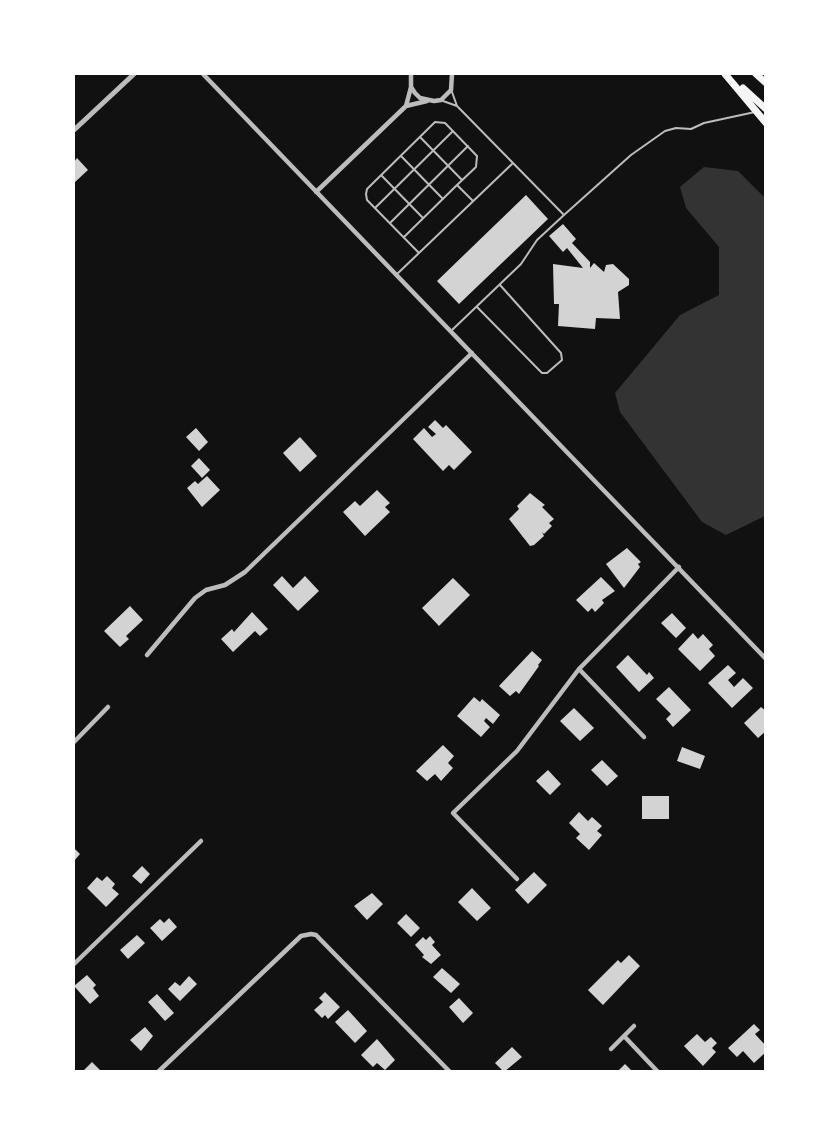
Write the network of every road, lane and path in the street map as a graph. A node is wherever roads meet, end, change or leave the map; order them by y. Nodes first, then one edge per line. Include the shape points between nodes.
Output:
1 (134, 74) edge
2 (203, 74) edge
3 (411, 74) edge
4 (452, 74) edge
5 (727, 74) edge
6 (756, 74) edge
7 (765, 83) edge
8 (411, 87) junction
9 (451, 90) junction
10 (441, 100) junction
11 (427, 101) junction
12 (406, 106) junction
13 (457, 106) junction
14 (765, 110) edge
15 (757, 112) junction
16 (765, 123) edge
17 (74, 130) edge
18 (453, 131) junction
19 (420, 137) junction
20 (468, 146) junction
21 (433, 151) junction
22 (401, 156) junction
23 (513, 163) junction
24 (448, 166) junction
25 (414, 170) junction
26 (381, 175) junction
27 (462, 180) junction
28 (429, 185) junction
29 (457, 185) junction
30 (394, 189) junction
31 (316, 192) junction
32 (443, 199) junction
33 (473, 201) junction
34 (410, 204) junction
35 (375, 208) junction
36 (564, 215) junction
37 (423, 218) junction
38 (390, 223) junction
39 (404, 237) junction
40 (419, 253) junction
41 (396, 275) junction
42 (500, 285) junction
43 (477, 306) junction
44 (451, 331) junction
45 (472, 353) junction
46 (679, 567) junction
47 (147, 655) dead end
48 (765, 659) edge
49 (579, 669) junction
50 (108, 707) dead end
51 (644, 737) dead end
52 (74, 742) edge
53 (201, 842) dead end
54 (517, 879) dead end
55 (74, 964) edge
56 (634, 1026) dead end
57 (624, 1036) junction
58 (611, 1048) dead end
59 (158, 1071) edge
60 (450, 1071) edge
61 (658, 1071) edge

1 - 17 street
2 - 31 street
3 - 8 street
4 - 9 street
5 - 14 main road
5 - 15 main road
6 - 7 main road
8 - 11 street
8 - 12 street
9 - 10 street
9 - 13 lane
10 - 11 street
10 - 13 lane
11 - 12 street
12 - 31 street
13 - 23 lane
15 - 16 main road
15 - 36 lane via 691,129 665,131
18 - 19 lane via 445,123 435,122
18 - 20 lane
18 - 21 lane
19 - 21 lane
19 - 22 lane
20 - 24 lane
20 - 27 lane via 477,156 477,167
21 - 24 lane
21 - 25 lane
22 - 25 lane
22 - 26 lane
23 - 33 lane
23 - 36 lane
24 - 27 lane
24 - 28 lane
25 - 28 lane
25 - 30 lane
26 - 30 lane
26 - 35 lane via 366,194
27 - 29 lane
28 - 32 lane
28 - 34 lane
29 - 32 lane
29 - 33 lane
30 - 34 lane
30 - 35 lane
31 - 41 street
32 - 37 lane
33 - 40 lane
34 - 37 lane
34 - 38 lane
35 - 38 lane
36 - 42 lane via 537,240
37 - 39 lane
38 - 39 lane
39 - 40 lane
40 - 41 lane
41 - 44 street
42 - 43 lane
42 - 43 lane via 561,352 562,360 542,373
43 - 44 lane
44 - 45 street
45 - 46 street
45 - 47 street via 245,572 195,598
46 - 48 street
46 - 49 street
49 - 51 street
49 - 54 street via 517,751 453,813
50 - 52 street
53 - 55 street
56 - 57 street
57 - 58 street
57 - 61 street
59 - 60 street via 301,936 311,933

